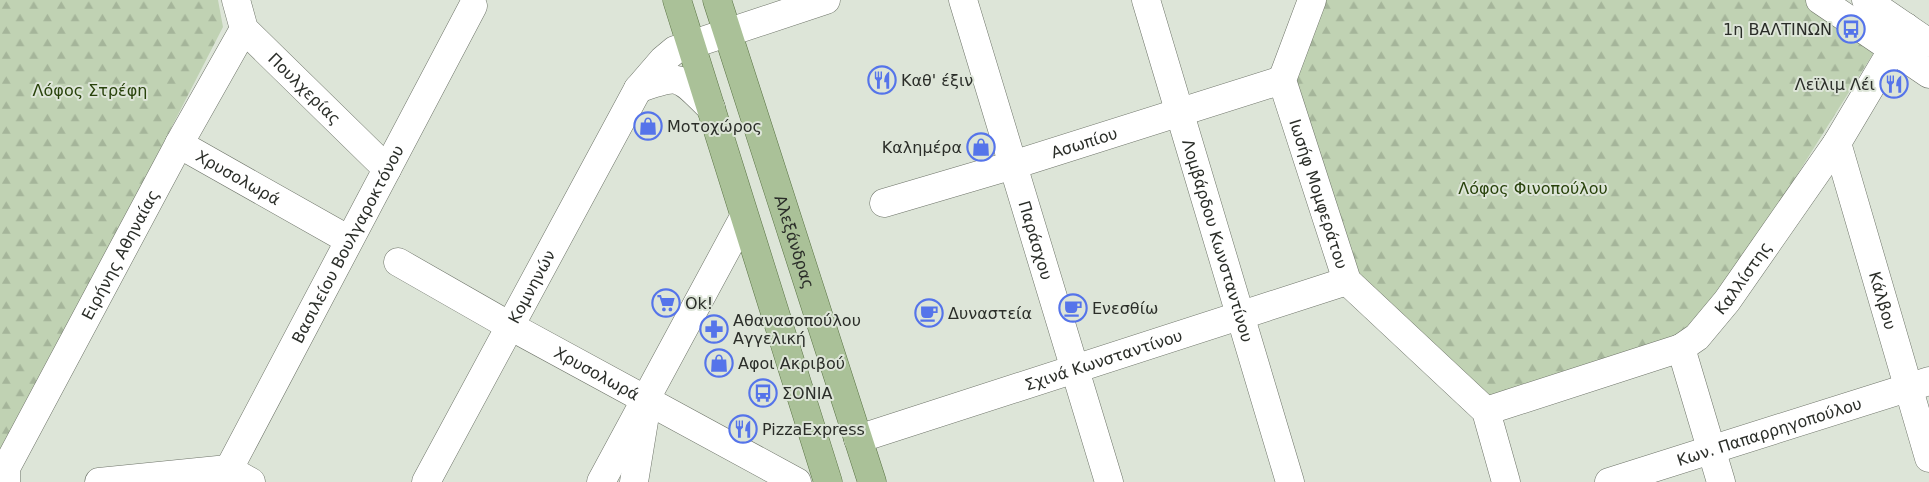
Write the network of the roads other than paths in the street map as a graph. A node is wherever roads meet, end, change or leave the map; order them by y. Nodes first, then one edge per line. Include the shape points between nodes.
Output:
1 (236, 0) edge
2 (677, 0) edge
3 (717, 0) edge
4 (962, 0) edge
5 (1146, 0) edge
6 (1312, 0) edge
7 (1820, 0) edge
8 (1866, 0) edge
9 (478, 2) edge
10 (815, 2) edge
11 (1906, 27) junction
12 (244, 29) junction
13 (727, 31) junction
14 (1929, 43) edge
15 (690, 44) junction
16 (1892, 50) junction
17 (1929, 74) edge
18 (1282, 80) junction
19 (638, 89) junction
20 (711, 108) junction
21 (1180, 113) junction
22 (1837, 143) junction
23 (179, 144) junction
24 (1013, 166) junction
25 (387, 169) junction
26 (884, 202) dead end
27 (744, 217) junction
28 (349, 240) junction
29 (398, 262) dead end
30 (1347, 281) junction
31 (1240, 314) junction
32 (510, 326) junction
33 (1681, 348) junction
34 (1075, 369) junction
35 (1919, 384) edge
36 (646, 401) junction
37 (1486, 411) junction
38 (858, 439) junction
39 (1711, 450) junction
40 (1929, 458) edge
41 (234, 478) edge
42 (6, 482) edge
43 (99, 482) edge
44 (426, 482) edge
45 (601, 482) edge
46 (634, 482) edge
47 (797, 482) edge
48 (828, 482) edge
49 (872, 482) edge
50 (1109, 482) edge
51 (1290, 482) edge
52 (1506, 482) edge
53 (1608, 482) edge
54 (1721, 482) edge

1 - 12 street
2 - 15 main road
3 - 13 main road, Αλεξάνδρας
4 - 24 street, Παράσχου
5 - 21 street, Λομβάρδου Κωνσταντίνου
6 - 18 street
7 - 16 street
8 - 11 street
9 - 25 street, Βασιλείου Βουλγαροκτόνου
10 - 13 street, Κομνηνών
11 - 14 street
11 - 16 street, Καλλίστης
12 - 23 street, Ειρήνης Αθηναίας
12 - 25 street, Πουλχερίας
13 - 15 street, Κομνηνών
13 - 38 main road, Αλεξάνδρας
15 - 19 street, Κομνηνών via 662,60
15 - 20 main road
16 - 17 street
16 - 22 street, Καλλίστης
18 - 21 street, Ασωπίου
18 - 30 street, Ιωσήφ Μομφεράτου
19 - 20 street via 668,78 680,80
19 - 32 street, Κομνηνών
20 - 27 main road
21 - 24 street, Ασωπίου
21 - 31 street, Λομβάρδου Κωνσταντίνου
22 - 33 street, Καλλίστης via 1727,301 1697,337
22 - 35 street, Κάλβου
23 - 28 street, Χρυσολωρά
23 - 42 street, Ειρήνης Αθηναίας via 6,468
24 - 26 street, Ασωπίου
24 - 34 street, Παράσχου
25 - 28 street, Βασιλείου Βουλγαροκτόνου
27 - 36 street
27 - 48 main road
28 - 41 street, Βασιλείου Βουλγαροκτόνου
29 - 32 street, Χρυσολωρά
30 - 31 street, Σχινά Κωνσταντίνου
30 - 37 street, Ιωσήφ Μομφεράτου
31 - 34 street, Σχινά Κωνσταντίνου
31 - 51 street, Λομβάρδου Κωνσταντίνου
32 - 36 street, Χρυσολωρά
32 - 44 street, Κομνηνών
33 - 37 street, Καλλίστης
33 - 39 street
34 - 38 street, Σχινά Κωνσταντίνου
34 - 50 street, Παράσχου
35 - 39 street, Κων. Παπαρρηγοπούλου
35 - 40 street, Κάλβου
36 - 45 street
36 - 46 street
36 - 47 street, Χρυσολωρά
37 - 52 street
38 - 49 main road, Αλεξάνδρας
39 - 53 street, Κων. Παπαρρηγοπούλου
39 - 54 street
41 - 43 street

